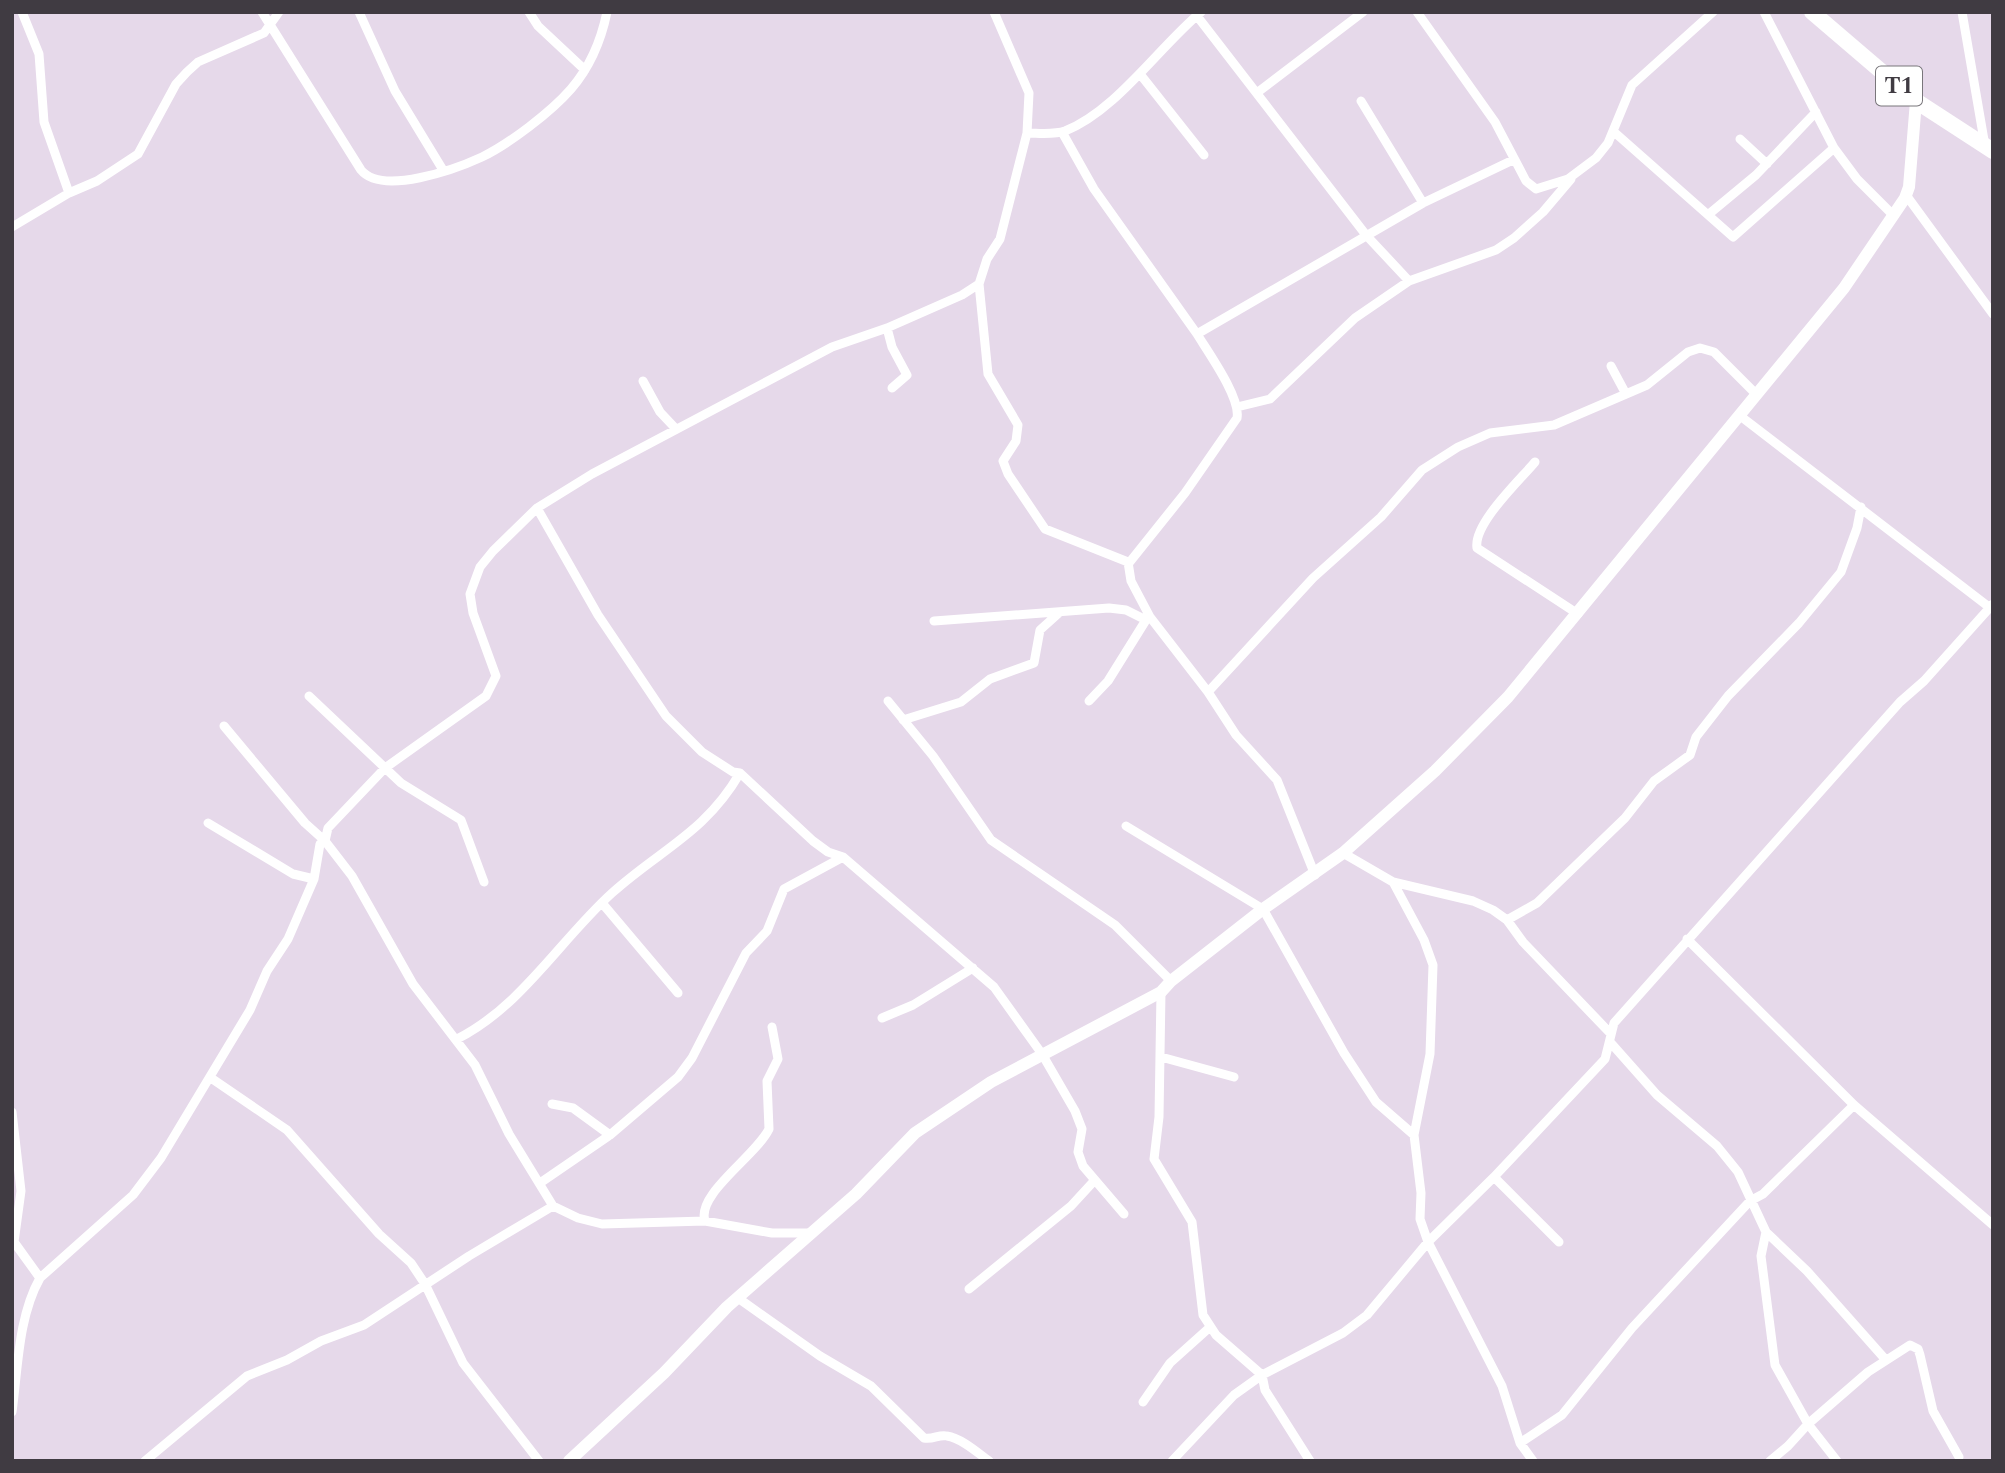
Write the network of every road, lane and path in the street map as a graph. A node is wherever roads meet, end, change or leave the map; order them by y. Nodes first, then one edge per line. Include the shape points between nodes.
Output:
1 (22, 12) edge
2 (262, 12) edge
3 (279, 12) edge
4 (359, 12) edge
5 (529, 12) edge
6 (607, 12) edge
7 (994, 12) edge
8 (1363, 12) edge
9 (1417, 12) edge
10 (1713, 12) edge
11 (1764, 12) edge
12 (1812, 12) edge
13 (1962, 12) edge
14 (1199, 14) edge
15 (270, 27) junction
16 (586, 70) junction
17 (1140, 74) junction
18 (1258, 92) junction
19 (1361, 101) dead end
20 (1916, 101) junction
21 (1816, 112) junction
22 (1613, 131) junction
23 (1062, 132) junction
24 (1027, 133) junction
25 (1740, 139) dead end
26 (1834, 148) junction
27 (1989, 148) edge
28 (1204, 155) dead end
29 (1513, 160) junction
30 (1766, 164) junction
31 (443, 170) junction
32 (1574, 175) junction
33 (69, 193) junction
34 (1906, 195) junction
35 (1423, 203) junction
36 (1709, 214) junction
37 (1894, 216) junction
38 (12, 227) edge
39 (1366, 235) junction
40 (1409, 281) junction
41 (979, 284) junction
42 (1993, 314) edge
43 (887, 328) junction
44 (1197, 334) junction
45 (1611, 366) dead end
46 (643, 381) dead end
47 (892, 388) dead end
48 (1626, 394) junction
49 (1757, 395) junction
50 (1237, 407) junction
51 (1740, 415) junction
52 (676, 429) junction
53 (1535, 462) dead end
54 (1861, 507) junction
55 (537, 508) junction
56 (1129, 563) junction
57 (1991, 605) edge
58 (1061, 611) junction
59 (1578, 614) junction
60 (1148, 619) junction
61 (934, 621) dead end
62 (1209, 692) junction
63 (309, 696) dead end
64 (888, 701) dead end
65 (1088, 701) dead end
66 (903, 720) junction
67 (224, 726) dead end
68 (385, 768) junction
69 (740, 773) junction
70 (208, 823) dead end
71 (1126, 826) dead end
72 (325, 841) junction
73 (1343, 853) junction
74 (843, 858) junction
75 (1315, 875) junction
76 (314, 879) junction
77 (484, 882) dead end
78 (1393, 882) junction
79 (601, 903) junction
80 (1263, 909) junction
81 (1507, 920) junction
82 (1687, 939) junction
83 (973, 968) junction
84 (1171, 981) junction
85 (1161, 992) junction
86 (678, 993) dead end
87 (882, 1018) dead end
88 (772, 1027) dead end
89 (1610, 1037) junction
90 (457, 1039) junction
91 (1042, 1054) junction
92 (1161, 1057) junction
93 (1234, 1077) dead end
94 (211, 1078) junction
95 (552, 1104) dead end
96 (1854, 1105) junction
97 (12, 1112) edge
98 (610, 1135) junction
99 (1414, 1135) junction
100 (1494, 1177) junction
101 (1094, 1181) junction
102 (540, 1183) junction
103 (1750, 1201) junction
104 (553, 1206) junction
105 (1124, 1214) dead end
106 (705, 1222) junction
107 (1993, 1225) edge
108 (1766, 1232) junction
109 (814, 1233) junction
110 (1428, 1242) junction
111 (1559, 1242) dead end
112 (40, 1278) junction
113 (425, 1284) junction
114 (969, 1289) dead end
115 (738, 1298) junction
116 (1209, 1328) junction
117 (1885, 1359) junction
118 (1262, 1375) junction
119 (1143, 1402) dead end
120 (12, 1412) edge
121 (1808, 1424) junction
122 (1520, 1443) junction
123 (1959, 1457) dead end
124 (145, 1461) edge
125 (539, 1461) edge
126 (569, 1461) edge
127 (989, 1461) edge
128 (1172, 1461) edge
129 (1310, 1461) edge
130 (1533, 1461) edge
131 (1770, 1461) edge
132 (1838, 1461) edge

1 - 33 street via 39,54 44,122
2 - 15 street
3 - 15 street
4 - 31 street via 395,91
5 - 16 street
6 - 16 street
7 - 24 street via 1029,93
8 - 18 street
9 - 29 street via 1494,122
10 - 22 street via 1626,93
11 - 21 street
12 - 20 highway, T1
13 - 27 street
14 - 17 street
14 - 18 street
15 - 31 street via 366,176 398,181
15 - 33 street via 198,62 176,84 141,151 97,181
16 - 31 street via 569,91 519,132 482,157
17 - 23 street via 1093,114
17 - 28 street
18 - 39 street
19 - 35 street
20 - 27 highway, T1
20 - 34 street
21 - 26 street
21 - 30 street
22 - 32 street via 1596,158
22 - 36 street
23 - 24 street
23 - 44 street via 1094,189
24 - 41 street via 1000,239
25 - 30 street
26 - 36 street via 1735,236
26 - 37 street
29 - 32 street via 1535,188
29 - 35 street
30 - 36 street
32 - 40 street via 1543,212 1496,250
33 - 38 street
34 - 37 street
34 - 42 street
35 - 39 street
37 - 49 street via 1844,288
39 - 40 street
39 - 44 street
40 - 50 street via 1355,318 1270,398
41 - 43 street
41 - 56 street via 988,374 1018,425 1016,441 1003,461 1008,474 1045,529
43 - 47 street via 907,376
43 - 52 street via 832,347
44 - 50 street
45 - 48 street
46 - 52 street via 660,412
48 - 49 street via 1651,383 1688,352 1700,348 1714,352
48 - 62 street via 1554,425 1484,435 1428,466 1381,517 1312,578
49 - 51 street
50 - 56 street via 1234,424
51 - 54 street via 1805,469
51 - 59 street
52 - 55 street
53 - 59 street via 1484,524 1477,548
54 - 57 street
54 - 81 street via 1841,572 1807,615 1728,696 1696,737 1690,755 1654,781 1625,818 1537,903
55 - 68 street via 493,551 472,587 473,613 493,664 495,684 486,696
55 - 69 street via 598,615 666,716 702,752
56 - 60 street via 1130,577
57 - 82 street
58 - 60 street via 1109,608
58 - 61 street
58 - 66 street via 1040,630 1034,663 990,679 961,702
59 - 73 street via 1508,697
60 - 62 street
60 - 65 street via 1108,681
62 - 75 street via 1236,735 1285,793
63 - 68 street
64 - 66 street
66 - 84 street via 991,840 1115,925
67 - 72 street
68 - 72 street via 328,828
68 - 77 street via 461,820
69 - 74 street via 813,841
69 - 79 street via 708,818
70 - 76 street via 293,874
71 - 80 street
72 - 76 street via 320,844
72 - 90 street via 363,894 413,984
73 - 75 street
73 - 78 street
74 - 83 street
74 - 98 street via 784,889 767,931 729,980 689,1063
75 - 80 street
76 - 94 street via 288,939
78 - 81 street via 1473,901
78 - 99 street via 1433,965 1430,1054
79 - 86 street
79 - 90 street via 504,1005
80 - 84 street
80 - 99 street via 1376,1102
81 - 89 street
82 - 89 street via 1614,1023
82 - 96 street
83 - 87 street via 913,1005
83 - 91 street via 994,987
84 - 85 street
85 - 91 street
85 - 92 street
88 - 106 street via 778,1059 767,1081 769,1129 710,1196 703,1209
89 - 100 street via 1605,1059
89 - 103 street via 1657,1095 1717,1146 1738,1172
90 - 102 street
91 - 101 street via 1079,1119 1079,1152
91 - 109 street via 915,1133
92 - 93 street
92 - 116 street via 1154,1159 1192,1222 1200,1301
94 - 112 street via 133,1195
94 - 113 street via 287,1130 379,1234 411,1263
95 - 98 street via 573,1108
96 - 103 street via 1763,1194
96 - 107 street
97 - 112 street via 21,1191 14,1242
98 - 102 street
99 - 110 street via 1420,1219
100 - 110 street
100 - 111 street
101 - 105 street
101 - 114 street via 1071,1206
102 - 104 street
103 - 108 street
103 - 122 street via 1632,1328 1562,1415
104 - 106 street via 602,1224
104 - 113 street
106 - 109 street via 772,1233
108 - 117 street
108 - 121 street via 1761,1256 1772,1352 1780,1377
109 - 115 street
110 - 118 street via 1367,1315 1343,1333
110 - 122 street via 1502,1386
112 - 120 street via 29,1303
113 - 124 street via 364,1325 247,1376
113 - 125 street via 463,1363
115 - 126 street
115 - 127 street via 871,1386 924,1438 945,1435
116 - 118 street
116 - 119 street via 1170,1363
117 - 121 street
117 - 123 street via 1910,1345 1918,1349 1933,1411
118 - 128 street via 1234,1395
118 - 129 street via 1265,1390
121 - 131 street
121 - 132 street
122 - 130 street

